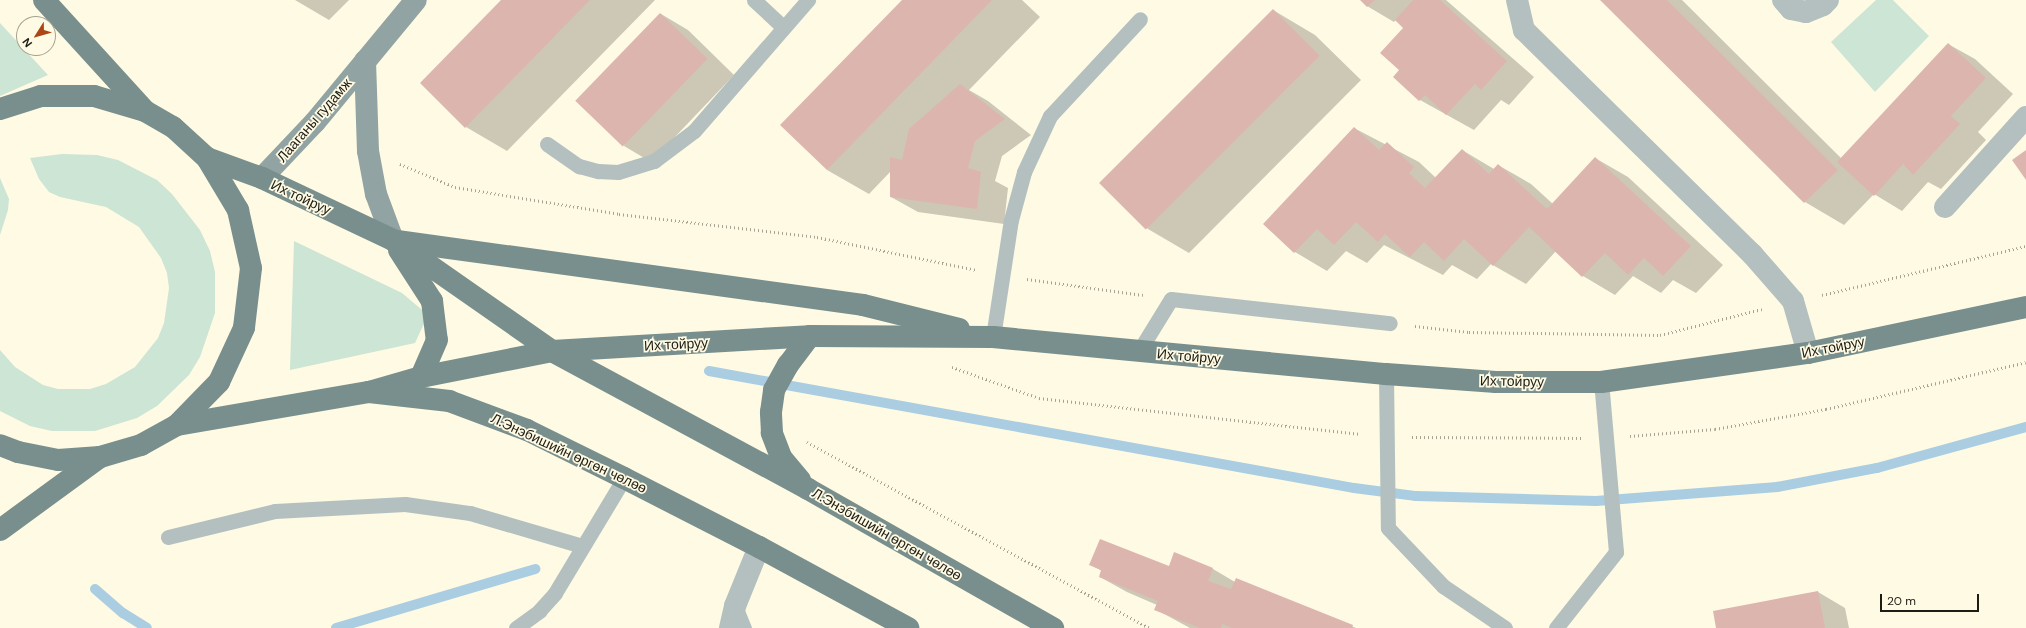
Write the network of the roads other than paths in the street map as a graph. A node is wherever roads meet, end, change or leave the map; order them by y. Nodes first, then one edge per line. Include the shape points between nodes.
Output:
1 (44, 0) edge
2 (416, 0) edge
3 (754, 0) edge
4 (808, 0) edge
5 (1517, 0) edge
6 (1783, 0) edge
7 (1828, 0) edge
8 (1140, 19) dead end
9 (783, 27) junction
10 (365, 61) junction
11 (0, 109) edge
12 (145, 111) junction
13 (2026, 117) edge
14 (547, 144) dead end
15 (207, 158) junction
16 (262, 178) junction
17 (1945, 207) dead end
18 (393, 240) junction
19 (2026, 307) edge
20 (1390, 323) road end
21 (810, 336) junction
22 (993, 337) junction
23 (552, 351) junction
24 (1139, 351) junction
25 (1808, 353) junction
26 (1386, 374) junction
27 (420, 377) junction
28 (1601, 382) junction
29 (369, 392) junction
30 (177, 425) junction
31 (0, 445) edge
32 (100, 457) junction
33 (624, 478) junction
34 (808, 489) junction
35 (0, 530) edge
36 (168, 537) dead end
37 (582, 546) junction
38 (759, 547) junction
39 (735, 606) junction
40 (516, 628) edge
41 (730, 628) edge
42 (744, 628) edge
43 (908, 628) edge
44 (1053, 628) edge
45 (1505, 628) edge
46 (1556, 628) edge

1 - 12 main road
2 - 10 main road, Лааганы гудамж
3 - 9 lane
4 - 9 lane
5 - 25 street via 1524,30 1752,254 1793,302
6 - 7 street via 1791,9 1806,12
8 - 22 lane via 1050,116 1024,172 1011,220
9 - 14 lane via 694,131 654,161 618,172 598,171 578,166
10 - 16 main road, Лааганы гудамж via 315,122
10 - 18 main road via 368,151 376,194
11 - 12 main road via 41,96 94,96
12 - 15 main road via 173,127
13 - 17 street
15 - 16 main road, Их тойруу
15 - 30 main road via 238,210 251,268 244,328 219,382
16 - 18 main road, Их тойруу
18 - 22 main road, Их тойруу via 863,305
18 - 23 main road, Их тойруу
18 - 27 main road via 432,301 437,340
19 - 25 main road, Их тойруу
20 - 24 lane via 1171,299
21 - 22 main road, Их тойруу
21 - 23 main road, Их тойруу
21 - 34 main road via 788,365 774,390 771,412 772,433 781,457
22 - 24 main road, Их тойруу
23 - 27 main road
23 - 34 main road, Л.Энэбишийн өргөн чөлөө
24 - 26 main road, Их тойруу
25 - 28 main road, Их тойруу
26 - 28 main road, Их тойруу via 1496,382
26 - 45 lane via 1388,528 1443,586
27 - 29 main road
28 - 46 lane via 1616,552
29 - 30 main road, Л.Энэбишийн өргөн чөлөө
29 - 33 main road, Л.Энэбишийн өргөн чөлөө via 456,403 527,430
30 - 32 main road via 141,445
31 - 32 main road via 18,452 58,460
32 - 35 main road
33 - 37 lane
33 - 38 main road, Л.Энэбишийн өргөн чөлөө
34 - 44 main road, Л.Энэбишийн өргөн чөлөө
36 - 37 lane via 275,511 405,504 470,513
37 - 40 lane via 555,593 539,611
38 - 39 street
38 - 43 main road, Л.Энэбишийн өргөн чөлөө
39 - 41 street
39 - 42 lane

